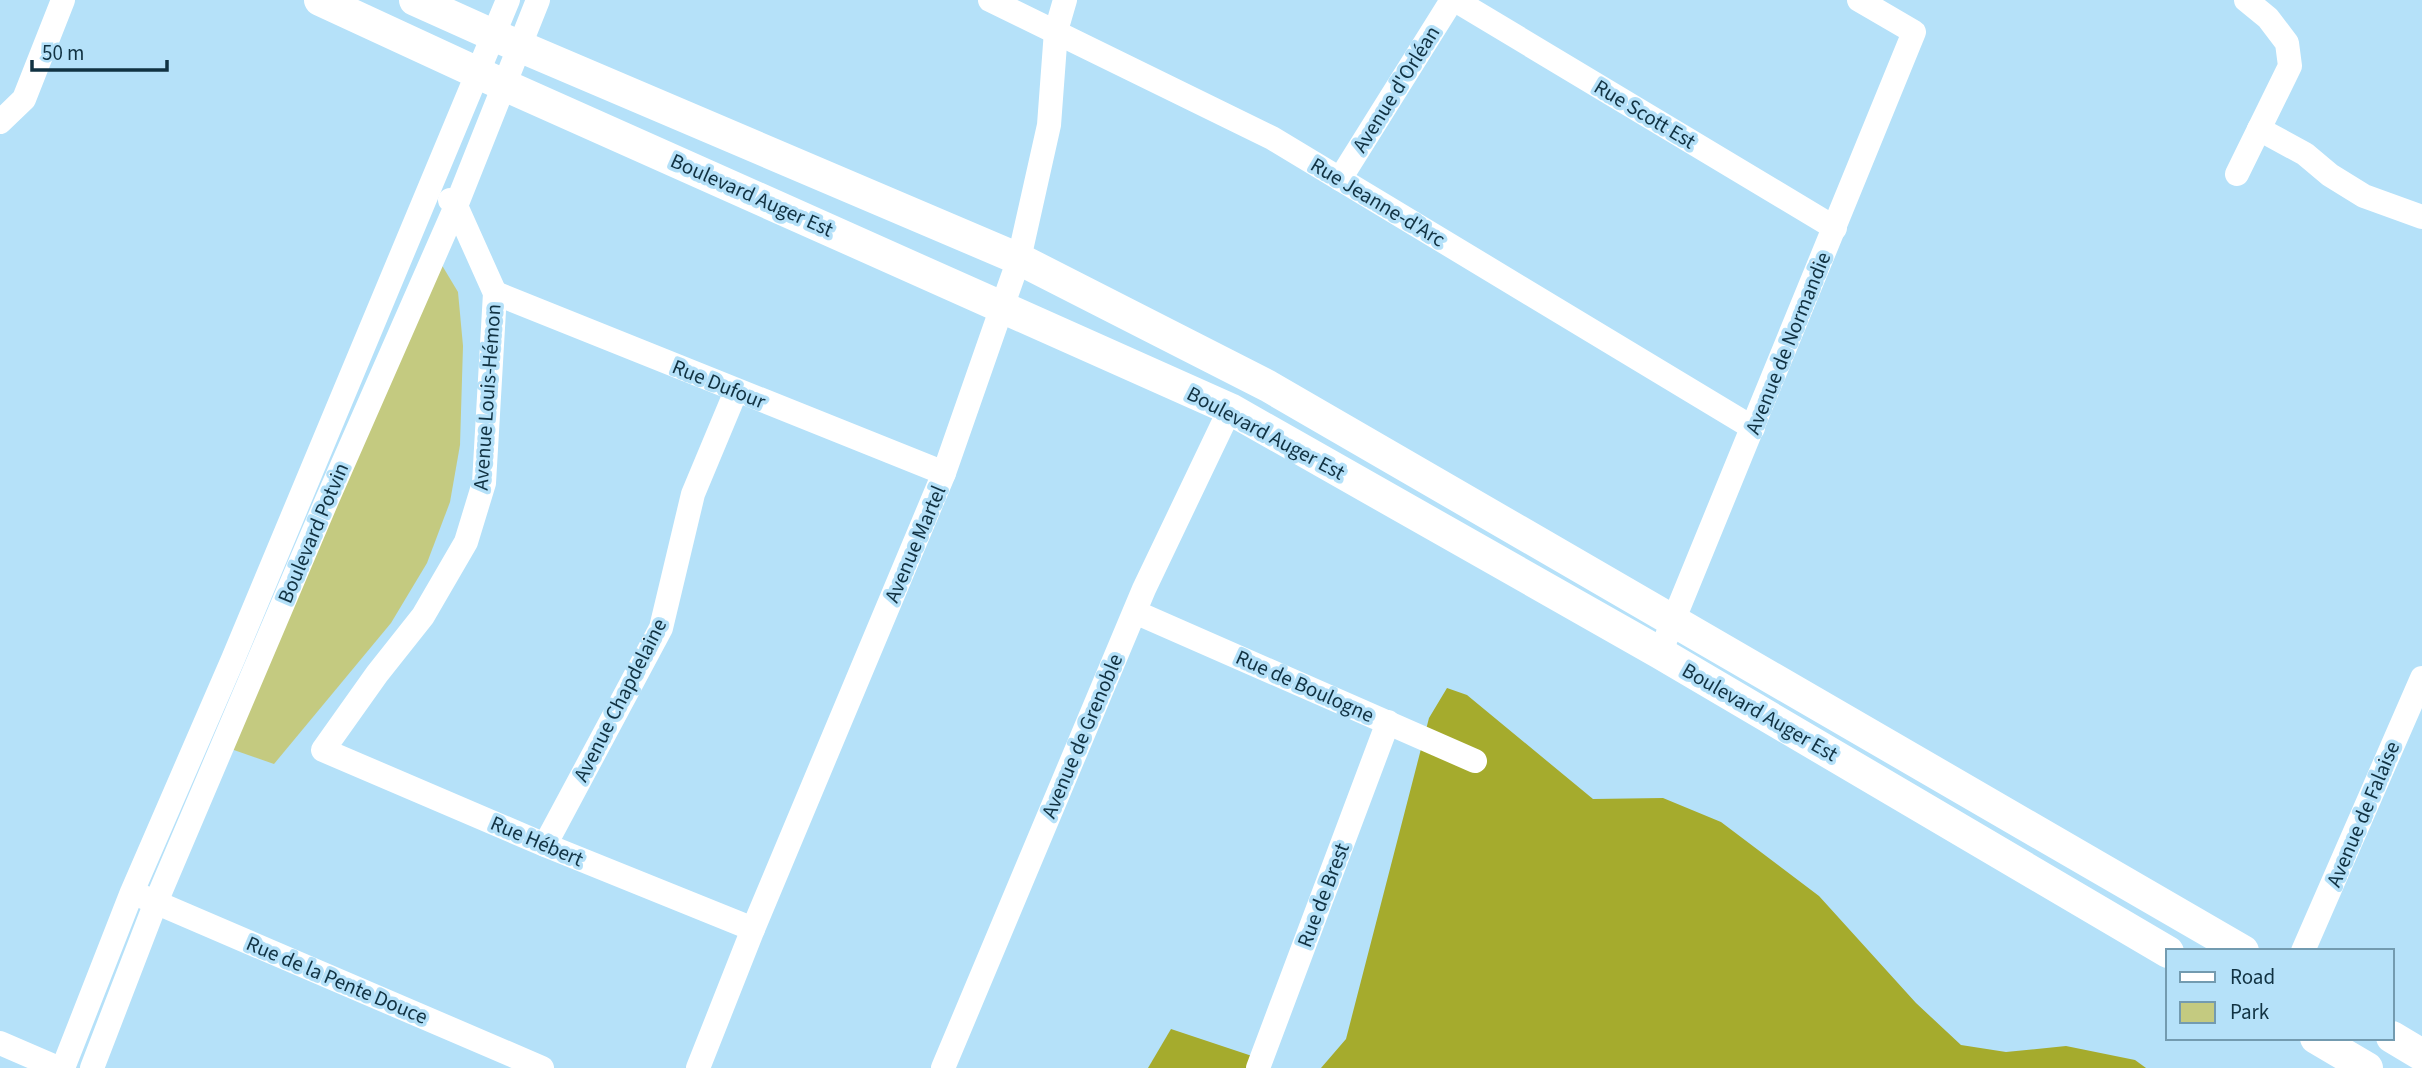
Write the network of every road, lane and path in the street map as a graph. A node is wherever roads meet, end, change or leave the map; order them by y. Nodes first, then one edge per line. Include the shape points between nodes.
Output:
1 (63, 0) edge
2 (320, 0) edge
3 (415, 0) edge
4 (508, 0) edge
5 (538, 0) edge
6 (990, 0) edge
7 (1065, 0) edge
8 (1453, 0) edge
9 (1858, 0) edge
10 (2246, 0) edge
11 (1056, 31) junction
12 (506, 41) junction
13 (491, 79) junction
14 (0, 122) edge
15 (2259, 129) junction
16 (2237, 174) dead end
17 (1340, 179) junction
18 (433, 182) junction
19 (456, 206) junction
20 (2412, 213) edge
21 (1835, 228) junction
22 (1019, 259) junction
23 (495, 293) junction
24 (1002, 307) junction
25 (736, 391) junction
26 (1230, 409) junction
27 (1753, 428) junction
28 (944, 473) junction
29 (303, 489) junction
30 (327, 500) junction
31 (1135, 612) junction
32 (1675, 621) junction
33 (1660, 653) junction
34 (233, 659) junction
35 (256, 669) junction
36 (2422, 678) edge
37 (1388, 722) junction
38 (323, 750) joint
39 (1475, 761) dead end
40 (545, 845) junction
41 (132, 892) junction
42 (156, 902) junction
43 (753, 929) junction
44 (2240, 949) edge
45 (2304, 949) edge
46 (2166, 950) edge
47 (2394, 1038) edge
48 (2319, 1040) edge
49 (0, 1043) edge
50 (2422, 1055) edge
51 (61, 1068) edge
52 (92, 1068) edge
53 (542, 1068) edge
54 (698, 1068) edge
55 (943, 1068) edge
56 (1258, 1068) edge
57 (2367, 1068) edge

1 - 14 street via 24,99
2 - 13 main road, Boulevard Auger Est
3 - 12 main road, Boulevard Auger Est
4 - 12 street, Boulevard Potvin
5 - 12 street, Boulevard Potvin
6 - 11 street, Rue Jeanne-d'Arc
7 - 11 street, Avenue Martel
8 - 17 street, Avenue d'Orléan
8 - 21 street, Rue Scott Est
9 - 21 street, Avenue de Normandie via 1914,32
10 - 15 street via 2268,18 2287,43 2290,66
11 - 17 street, Rue Jeanne-d'Arc via 1272,138
11 - 22 street, Avenue Martel via 1049,125
12 - 13 street, Boulevard Potvin
12 - 22 main road, Boulevard Auger Est
13 - 18 street, Boulevard Potvin
13 - 19 street, Boulevard Potvin
13 - 24 main road, Boulevard Auger Est
15 - 16 street
15 - 20 street via 2305,154 2364,197
17 - 27 street, Rue Jeanne-d'Arc
18 - 19 street, Avenue Louis-Hémon
18 - 29 street, Boulevard Potvin
19 - 23 street, Avenue Louis-Hémon
19 - 30 street, Boulevard Potvin
21 - 27 street, Avenue de Normandie
22 - 24 street, Avenue Martel
22 - 32 main road, Boulevard Auger Est via 1268,386
23 - 25 street, Rue Dufour
23 - 38 street, Avenue Louis-Hémon via 484,483 466,542 423,616
24 - 26 main road, Boulevard Auger Est
24 - 28 street, Avenue Martel
25 - 28 street, Rue Dufour
25 - 40 street, Avenue Chapdelaine via 693,494 661,628
26 - 31 street, Avenue de Grenoble
26 - 33 main road, Boulevard Auger Est
27 - 32 street, Avenue de Normandie
28 - 43 street, Avenue Martel
29 - 30 street
29 - 34 street, Boulevard Potvin
30 - 35 street, Boulevard Potvin
31 - 37 street, Rue de Boulogne
31 - 55 street, Avenue de Grenoble
32 - 33 street, Avenue de Normandie
32 - 44 main road, Boulevard Auger Est
33 - 46 main road, Boulevard Auger Est
34 - 35 street
34 - 41 street, Boulevard Potvin
35 - 42 street, Boulevard Potvin
36 - 45 street, Avenue de Falaise
37 - 39 street, Rue de Boulogne
37 - 56 street, Rue de Brest
38 - 40 street, Rue Hébert
40 - 43 street, Rue Hébert
41 - 42 street, Rue de la Pente Douce
41 - 51 street, Boulevard Potvin
42 - 52 street, Boulevard Potvin
42 - 53 street, Rue de la Pente Douce
43 - 54 street, Avenue Martel
47 - 50 main road
48 - 57 main road
49 - 51 street

